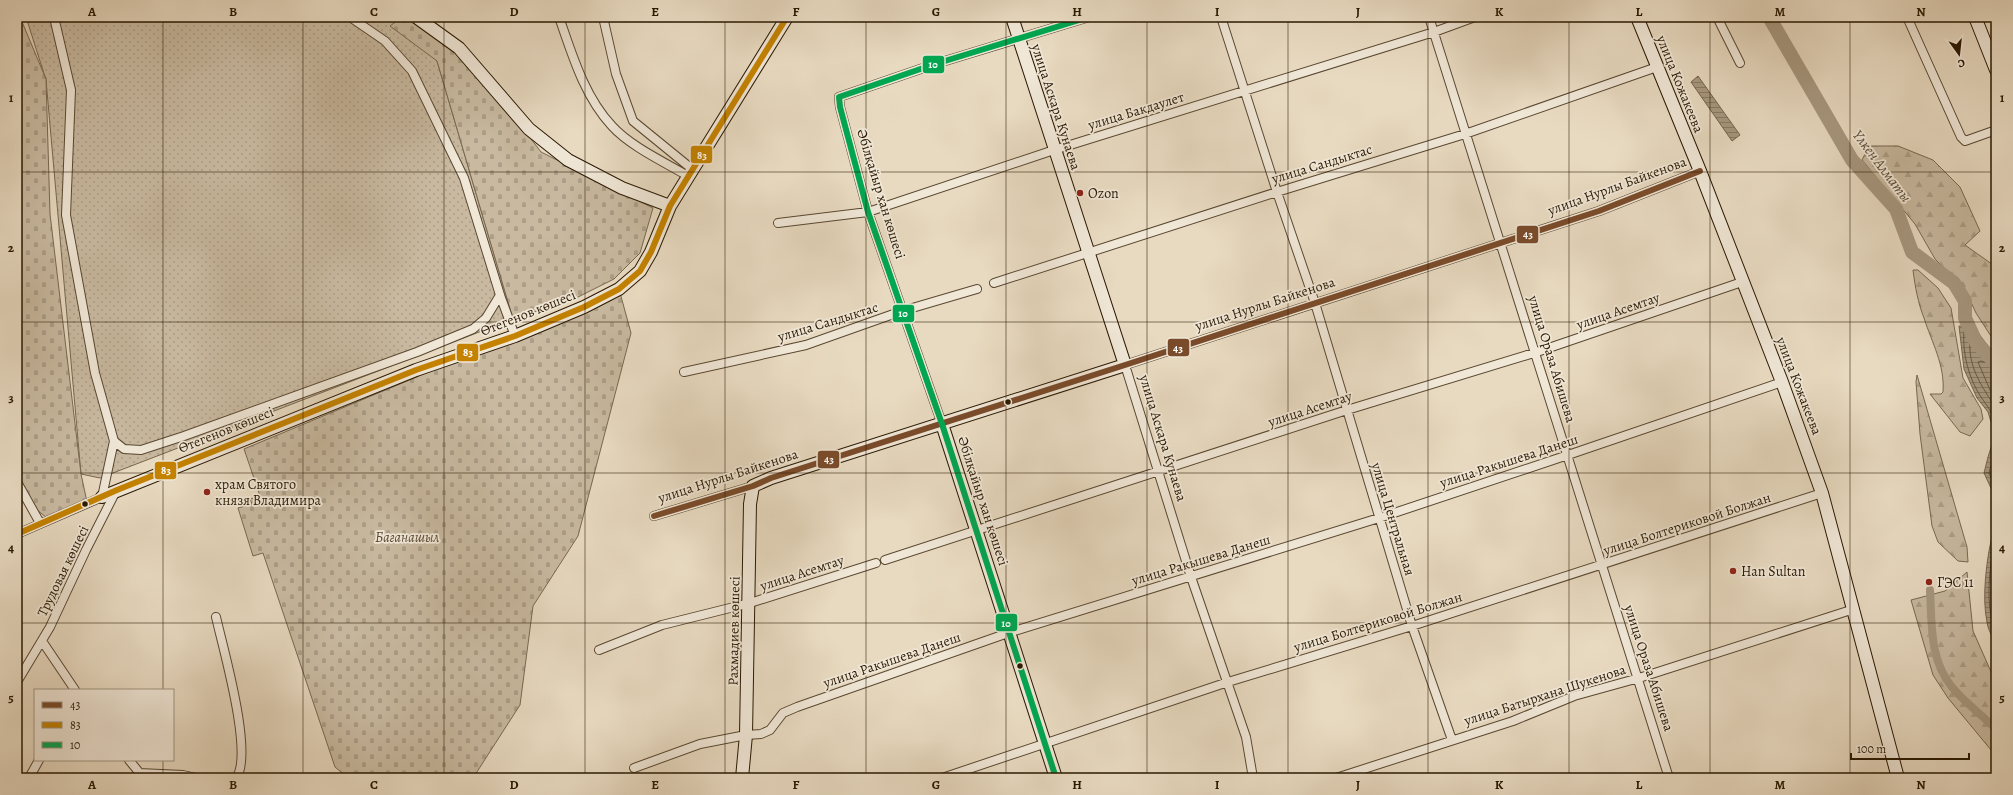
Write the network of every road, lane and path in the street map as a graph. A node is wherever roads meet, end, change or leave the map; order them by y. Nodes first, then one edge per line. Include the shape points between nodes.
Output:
1 (54, 17) edge
2 (350, 17) edge
3 (416, 17) edge
4 (559, 17) edge
5 (603, 17) edge
6 (787, 17) edge
7 (1012, 17) edge
8 (1089, 17) edge
9 (1221, 17) edge
10 (1429, 17) edge
11 (1475, 17) edge
12 (1637, 17) edge
13 (1717, 17) edge
14 (1907, 17) edge
15 (1975, 17) edge
16 (1434, 32) junction
17 (1019, 40) junction
18 (1740, 62) dead end
19 (1657, 67) junction
20 (1996, 70) edge
21 (1245, 91) junction
22 (1996, 130) edge
23 (1465, 134) junction
24 (1054, 150) junction
25 (1700, 171) junction
26 (690, 173) junction
27 (1277, 192) junction
28 (670, 206) junction
29 (868, 212) junction
30 (778, 224) dead end
31 (1501, 243) junction
32 (1088, 254) junction
33 (1742, 282) junction
34 (994, 283) dead end
35 (977, 289) dead end
36 (500, 295) junction
37 (1316, 303) junction
38 (902, 311) junction
39 (515, 336) junction
40 (1537, 352) junction
41 (1125, 365) junction
42 (684, 372) dead end
43 (1782, 382) junction
44 (1347, 410) junction
45 (942, 424) junction
46 (114, 441) junction
47 (1568, 455) junction
48 (1158, 472) junction
49 (17, 482) edge
50 (753, 486) junction
51 (117, 490) junction
52 (1822, 493) junction
53 (102, 497) junction
54 (654, 516) dead end
55 (1380, 518) junction
56 (40, 523) junction
57 (977, 531) junction
58 (17, 534) edge
59 (885, 560) dead end
60 (876, 563) dead end
61 (1602, 565) junction
62 (1192, 577) junction
63 (750, 603) junction
64 (1854, 608) junction
65 (216, 617) dead end
66 (1412, 626) junction
67 (1008, 633) junction
68 (42, 641) junction
69 (600, 650) dead end
70 (1639, 678) junction
71 (17, 682) edge
72 (1228, 682) junction
73 (74, 689) edge
74 (746, 735) junction
75 (1452, 740) junction
76 (1045, 744) junction
77 (38, 761) edge
78 (130, 761) edge
79 (634, 768) dead end
80 (140, 775) edge
81 (29, 778) edge
82 (196, 778) edge
83 (236, 778) edge
84 (742, 778) edge
85 (942, 778) edge
86 (1056, 778) edge
87 (1253, 778) edge
88 (1336, 778) edge
89 (1669, 778) edge
90 (1898, 778) edge

1 - 46 street via 71,90 66,215 95,373
2 - 36 street via 385,41 412,71 464,178
3 - 28 street via 459,48 529,129 568,160 622,188
4 - 26 street via 592,101 612,127 637,145
5 - 26 street via 616,74 633,121
6 - 26 street, Өтегенов көшесі
7 - 17 street, улица Аскара Кунаева
8 - 17 street
9 - 21 street, улица Центральная
10 - 16 street, улица Ораза Абишева
11 - 16 street, улица Бакдаулет
12 - 19 street, улица Кожакеева
13 - 18 street
14 - 22 street via 1961,137 1965,141 1970,140
15 - 20 street
16 - 21 street, улица Бакдаулет
16 - 23 street, улица Ораза Абишева
17 - 24 street, улица Аскара Кунаева
17 - 29 street, Әбілқайыр хан көшесі via 935,64 839,96
19 - 23 street, улица Сандыктас
19 - 25 street, улица Кожакеева
21 - 24 street, улица Бакдаулет
21 - 27 street, улица Центральная
23 - 27 street, улица Сандыктас
23 - 31 street, улица Ораза Абишева
24 - 29 street, улица Бакдаулет
24 - 32 street, улица Аскара Кунаева
25 - 31 street, улица Нурлы Байкенова via 1599,211
25 - 33 street, улица Кожакеева
26 - 28 street, Өтегенов көшесі
27 - 32 street, улица Сандыктас
27 - 37 street, улица Центральная
28 - 39 street, Өтегенов көшесі via 651,252 635,276 584,307
29 - 30 street, улица Бакдаулет
29 - 38 street, Әбілқайыр хан көшесі
31 - 37 street, улица Нурлы Байкенова
31 - 40 street, улица Ораза Абишева
32 - 34 street, улица Сандыктас
32 - 41 street, улица Аскара Кунаева
33 - 40 street, улица Асемтау
33 - 43 street, улица Кожакеева
35 - 38 street, улица Сандыктас
36 - 39 street
36 - 46 street via 486,318 473,329 417,352 141,450 124,448
37 - 41 street, улица Нурлы Байкенова
37 - 44 street, улица Центральная
38 - 42 street, улица Сандыктас via 806,345
38 - 45 street, Әбілқайыр хан көшесі
39 - 51 street, Өтегенов көшесі via 416,370
40 - 44 street, улица Асемтау
40 - 47 street, улица Ораза Абишева
41 - 45 street, улица Нурлы Байкенова
41 - 48 street, улица Аскара Кунаева
43 - 47 street, улица Ракышева Данеш
43 - 52 street, улица Кожакеева
44 - 48 street, улица Асемтау
44 - 55 street, улица Центральная
45 - 50 street, улица Нурлы Байкенова
45 - 57 street, Әбілқайыр хан көшесі
46 - 53 street
47 - 55 street, улица Ракышева Данеш
47 - 61 street, улица Ораза Абишева
48 - 57 street, улица Асемтау
48 - 62 street, улица Аскара Кунаева
49 - 56 street
50 - 54 street, улица Нурлы Байкенова
50 - 63 street, Рахмадиев көшесі via 750,504
51 - 53 street, Өтегенов көшесі
51 - 68 street, Трудовая көшесі
52 - 61 street, улица Болтериковой Болжан
52 - 64 street, улица Кожакеева
53 - 56 street
55 - 62 street, улица Ракышева Данеш
55 - 66 street, улица Центральная
56 - 58 street
57 - 59 street, улица Асемтау
57 - 67 street, Әбілқайыр хан көшесі
60 - 63 street, улица Асемтау
61 - 66 street, улица Болтериковой Болжан
61 - 70 street, улица Ораза Абишева
62 - 67 street, улица Ракышева Данеш
62 - 72 street, улица Аскара Кунаева
63 - 69 street, улица Асемтау via 662,625
63 - 74 street, Рахмадиев көшесі
64 - 70 street, улица Батырхана Шукенова
64 - 90 street, улица Кожакеева
65 - 83 street via 242,736 242,762
66 - 72 street, улица Болтериковой Болжан
66 - 75 street, улица Центральная
67 - 74 street, улица Ракышева Данеш via 797,707 783,713 770,730 761,734
67 - 76 street, Әбілқайыр хан көшесі
68 - 71 street, Трудовая көшесі
68 - 73 street
70 - 75 street, улица Батырхана Шукенова via 1574,696 1513,721
70 - 89 street, улица Ораза Абишева
72 - 76 street, улица Болтериковой Болжан
72 - 87 street, улица Аскара Кунаева via 1246,737
74 - 79 street, улица Ракышева Данеш via 700,744
74 - 84 street, Рахмадиев көшесі
75 - 88 street, улица Батырхана Шукенова
76 - 85 street, улица Болтериковой Болжан
76 - 86 street, Әбілқайыр хан көшесі
77 - 81 street
78 - 80 street
80 - 82 street via 183,775

